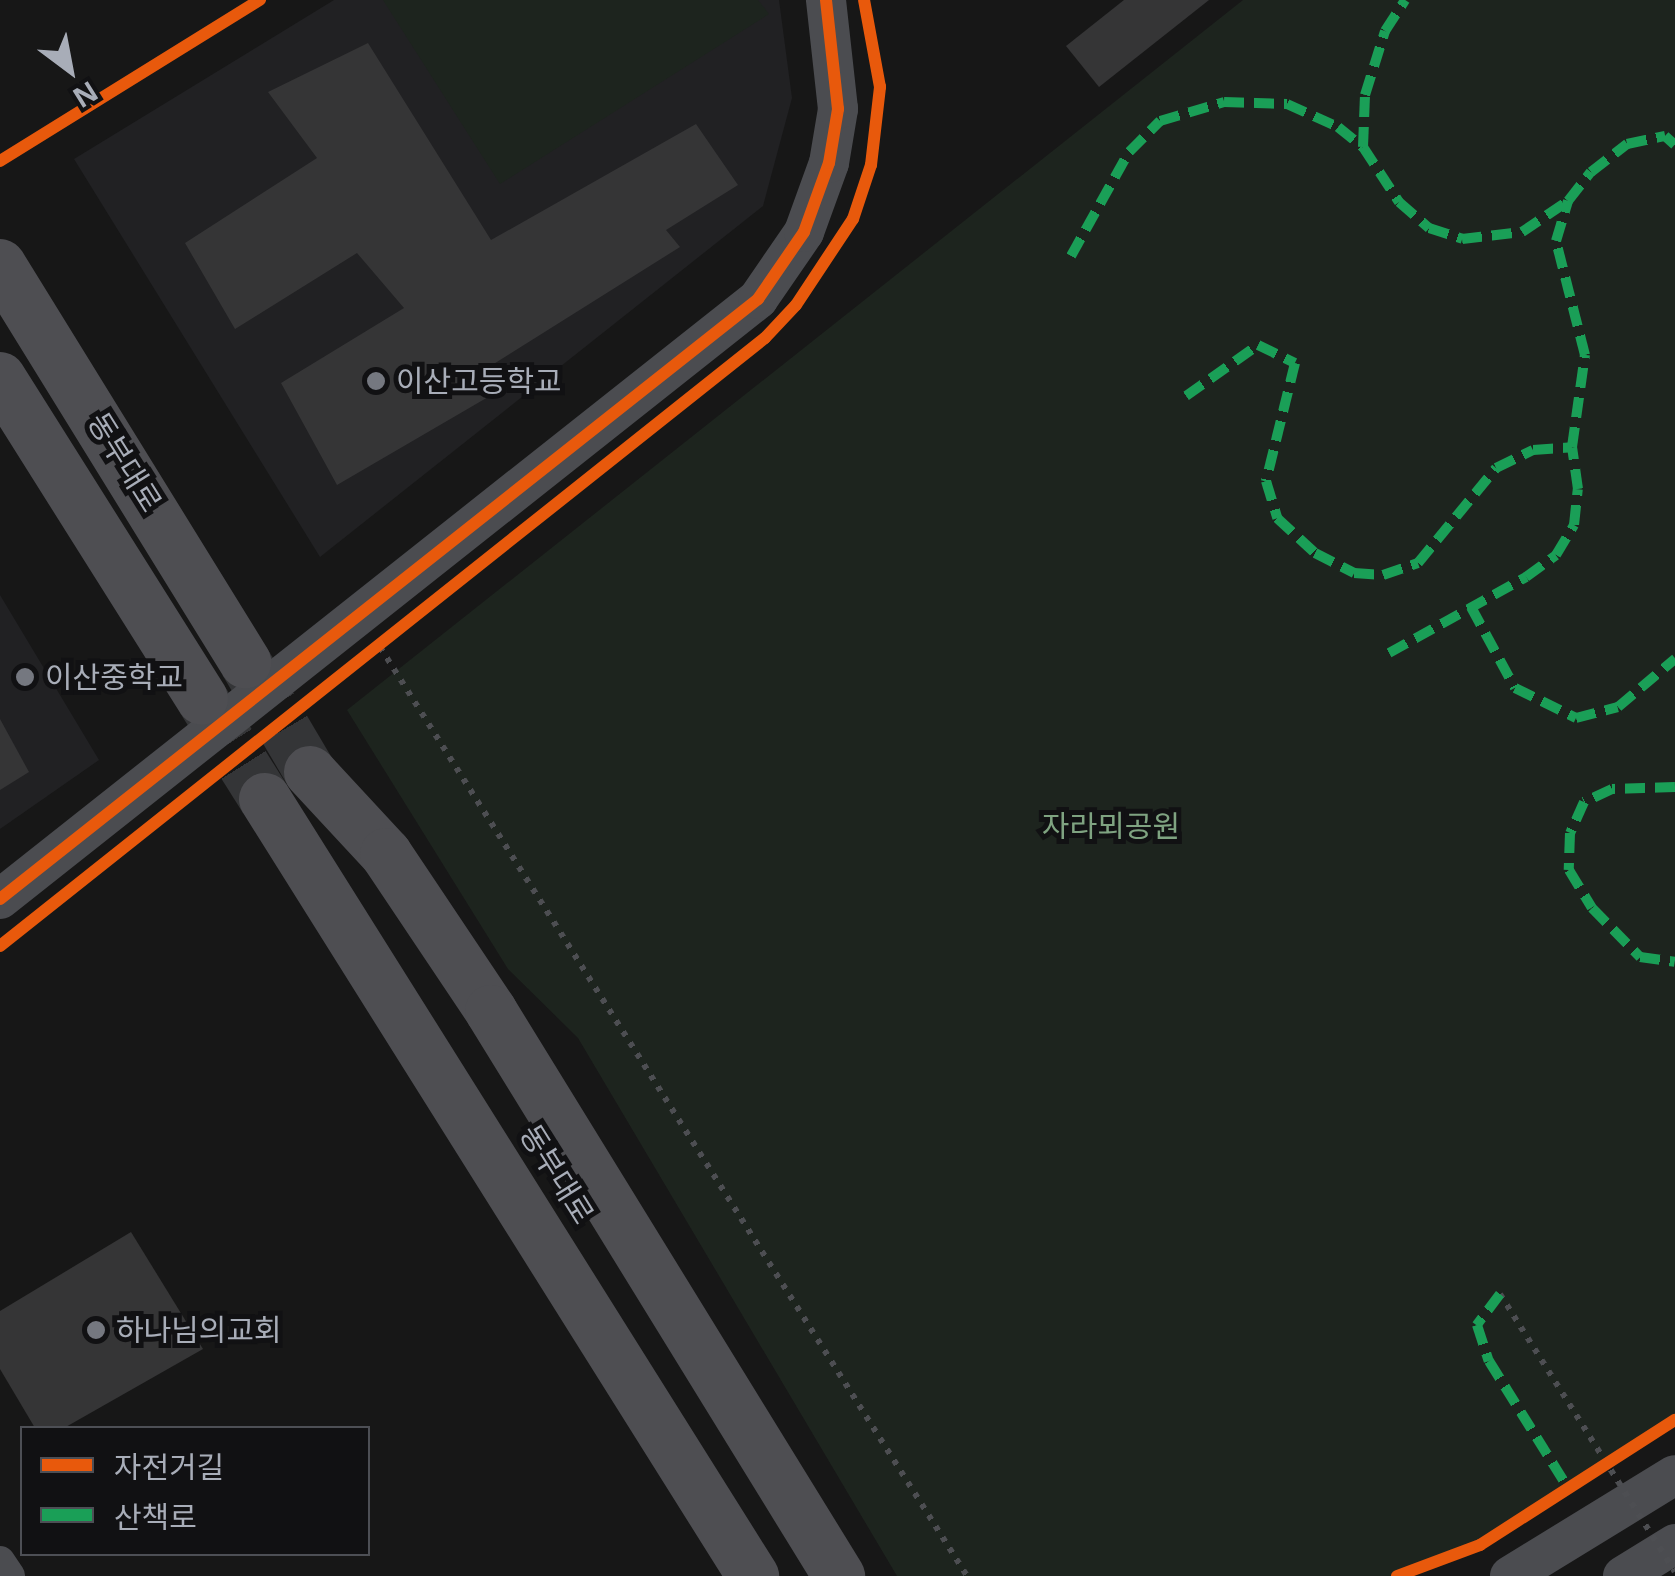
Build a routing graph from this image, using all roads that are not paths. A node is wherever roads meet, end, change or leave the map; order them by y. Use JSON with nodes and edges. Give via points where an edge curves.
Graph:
{"nodes":[{"id":1,"x":826,"y":0,"type":"edge"},
{"id":2,"x":0,"y":265,"type":"edge"},
{"id":3,"x":0,"y":378,"type":"edge"},
{"id":4,"x":245,"y":662,"type":"tunnel mouth"},
{"id":5,"x":202,"y":699,"type":"tunnel mouth"},
{"id":6,"x":0,"y":899,"type":"edge"},
{"id":7,"x":1675,"y":1475,"type":"edge"},
{"id":8,"x":1675,"y":1544,"type":"edge"},
{"id":9,"x":0,"y":1561,"type":"edge"},
{"id":10,"x":10,"y":1576,"type":"edge"},
{"id":11,"x":713,"y":1576,"type":"edge"},
{"id":12,"x":753,"y":1576,"type":"edge"},
{"id":13,"x":804,"y":1576,"type":"edge"},
{"id":14,"x":839,"y":1576,"type":"edge"},
{"id":15,"x":1510,"y":1576,"type":"edge"},
{"id":16,"x":1624,"y":1576,"type":"edge"}],
"edges":[{"from":1,"to":6,"type":"street","via":[[838,109],[828,163],[804,232],[758,298]]},
{"from":2,"to":4,"type":"highway","name":"동부대로"},
{"from":3,"to":5,"type":"highway","name":"동부대로"},
{"from":7,"to":15,"type":"street"},
{"from":8,"to":16,"type":"street"},
{"from":9,"to":10,"type":"street"},
{"from":11,"to":12,"type":"highway","name":"동부대로","via":[[298,900],[266,799]]},
{"from":13,"to":14,"type":"highway","name":"동부대로","via":[[310,772],[386,854],[491,1011]]}]}
